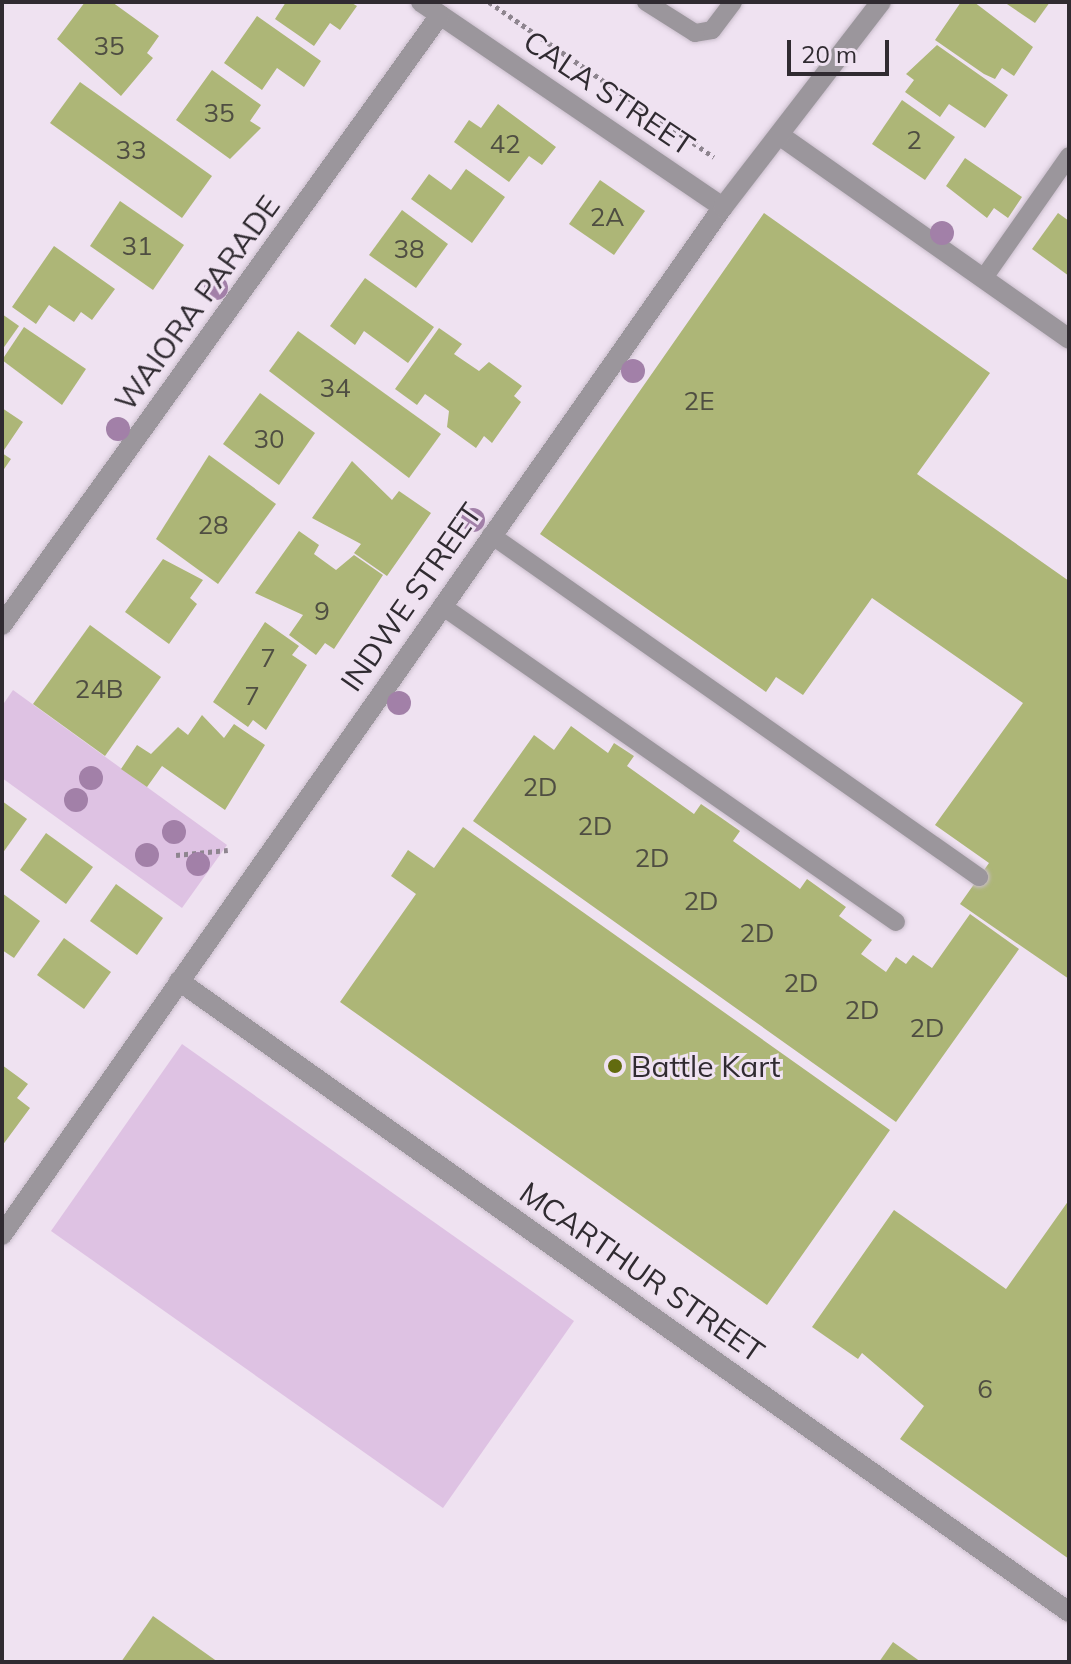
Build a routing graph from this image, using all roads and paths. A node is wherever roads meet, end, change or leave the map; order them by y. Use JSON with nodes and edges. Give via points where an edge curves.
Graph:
{"nodes":[{"id":1,"x":421,"y":2,"type":"edge"},
{"id":2,"x":489,"y":2,"type":"edge"},
{"id":3,"x":646,"y":2,"type":"edge"},
{"id":4,"x":733,"y":2,"type":"edge"},
{"id":5,"x":881,"y":2,"type":"edge"},
{"id":6,"x":440,"y":15,"type":"junction"},
{"id":7,"x":782,"y":137,"type":"junction"},
{"id":8,"x":1069,"y":156,"type":"edge"},
{"id":9,"x":714,"y":157,"type":"dead end"},
{"id":10,"x":723,"y":207,"type":"junction"},
{"id":11,"x":983,"y":279,"type":"junction"},
{"id":12,"x":1069,"y":339,"type":"edge"},
{"id":13,"x":491,"y":535,"type":"junction"},
{"id":14,"x":442,"y":606,"type":"junction"},
{"id":15,"x":2,"y":625,"type":"edge"},
{"id":16,"x":228,"y":850,"type":"dead end"},
{"id":17,"x":176,"y":855,"type":"dead end"},
{"id":18,"x":979,"y":877,"type":"dead end"},
{"id":19,"x":896,"y":922,"type":"dead end"},
{"id":20,"x":179,"y":981,"type":"junction"},
{"id":21,"x":2,"y":1235,"type":"edge"},
{"id":22,"x":1069,"y":1612,"type":"edge"}],
"edges":[{"from":1,"to":6,"type":"street","name":"CALA STREET"},
{"from":2,"to":9,"type":"path"},
{"from":3,"to":4,"type":"lane","via":[[704,33]]},
{"from":5,"to":7,"type":"street","name":"INDWE STREET"},
{"from":6,"to":10,"type":"street","name":"CALA STREET"},
{"from":6,"to":15,"type":"street","name":"WAIORA PARADE"},
{"from":7,"to":10,"type":"street","name":"INDWE STREET"},
{"from":7,"to":11,"type":"street"},
{"from":8,"to":11,"type":"lane"},
{"from":10,"to":13,"type":"street","name":"INDWE STREET"},
{"from":11,"to":12,"type":"street"},
{"from":13,"to":14,"type":"street","name":"INDWE STREET"},
{"from":13,"to":18,"type":"lane"},
{"from":14,"to":19,"type":"lane"},
{"from":14,"to":20,"type":"street","name":"INDWE STREET"},
{"from":16,"to":17,"type":"path"},
{"from":20,"to":21,"type":"street","name":"INDWE STREET"},
{"from":20,"to":22,"type":"street","name":"MCARTHUR STREET"}]}
